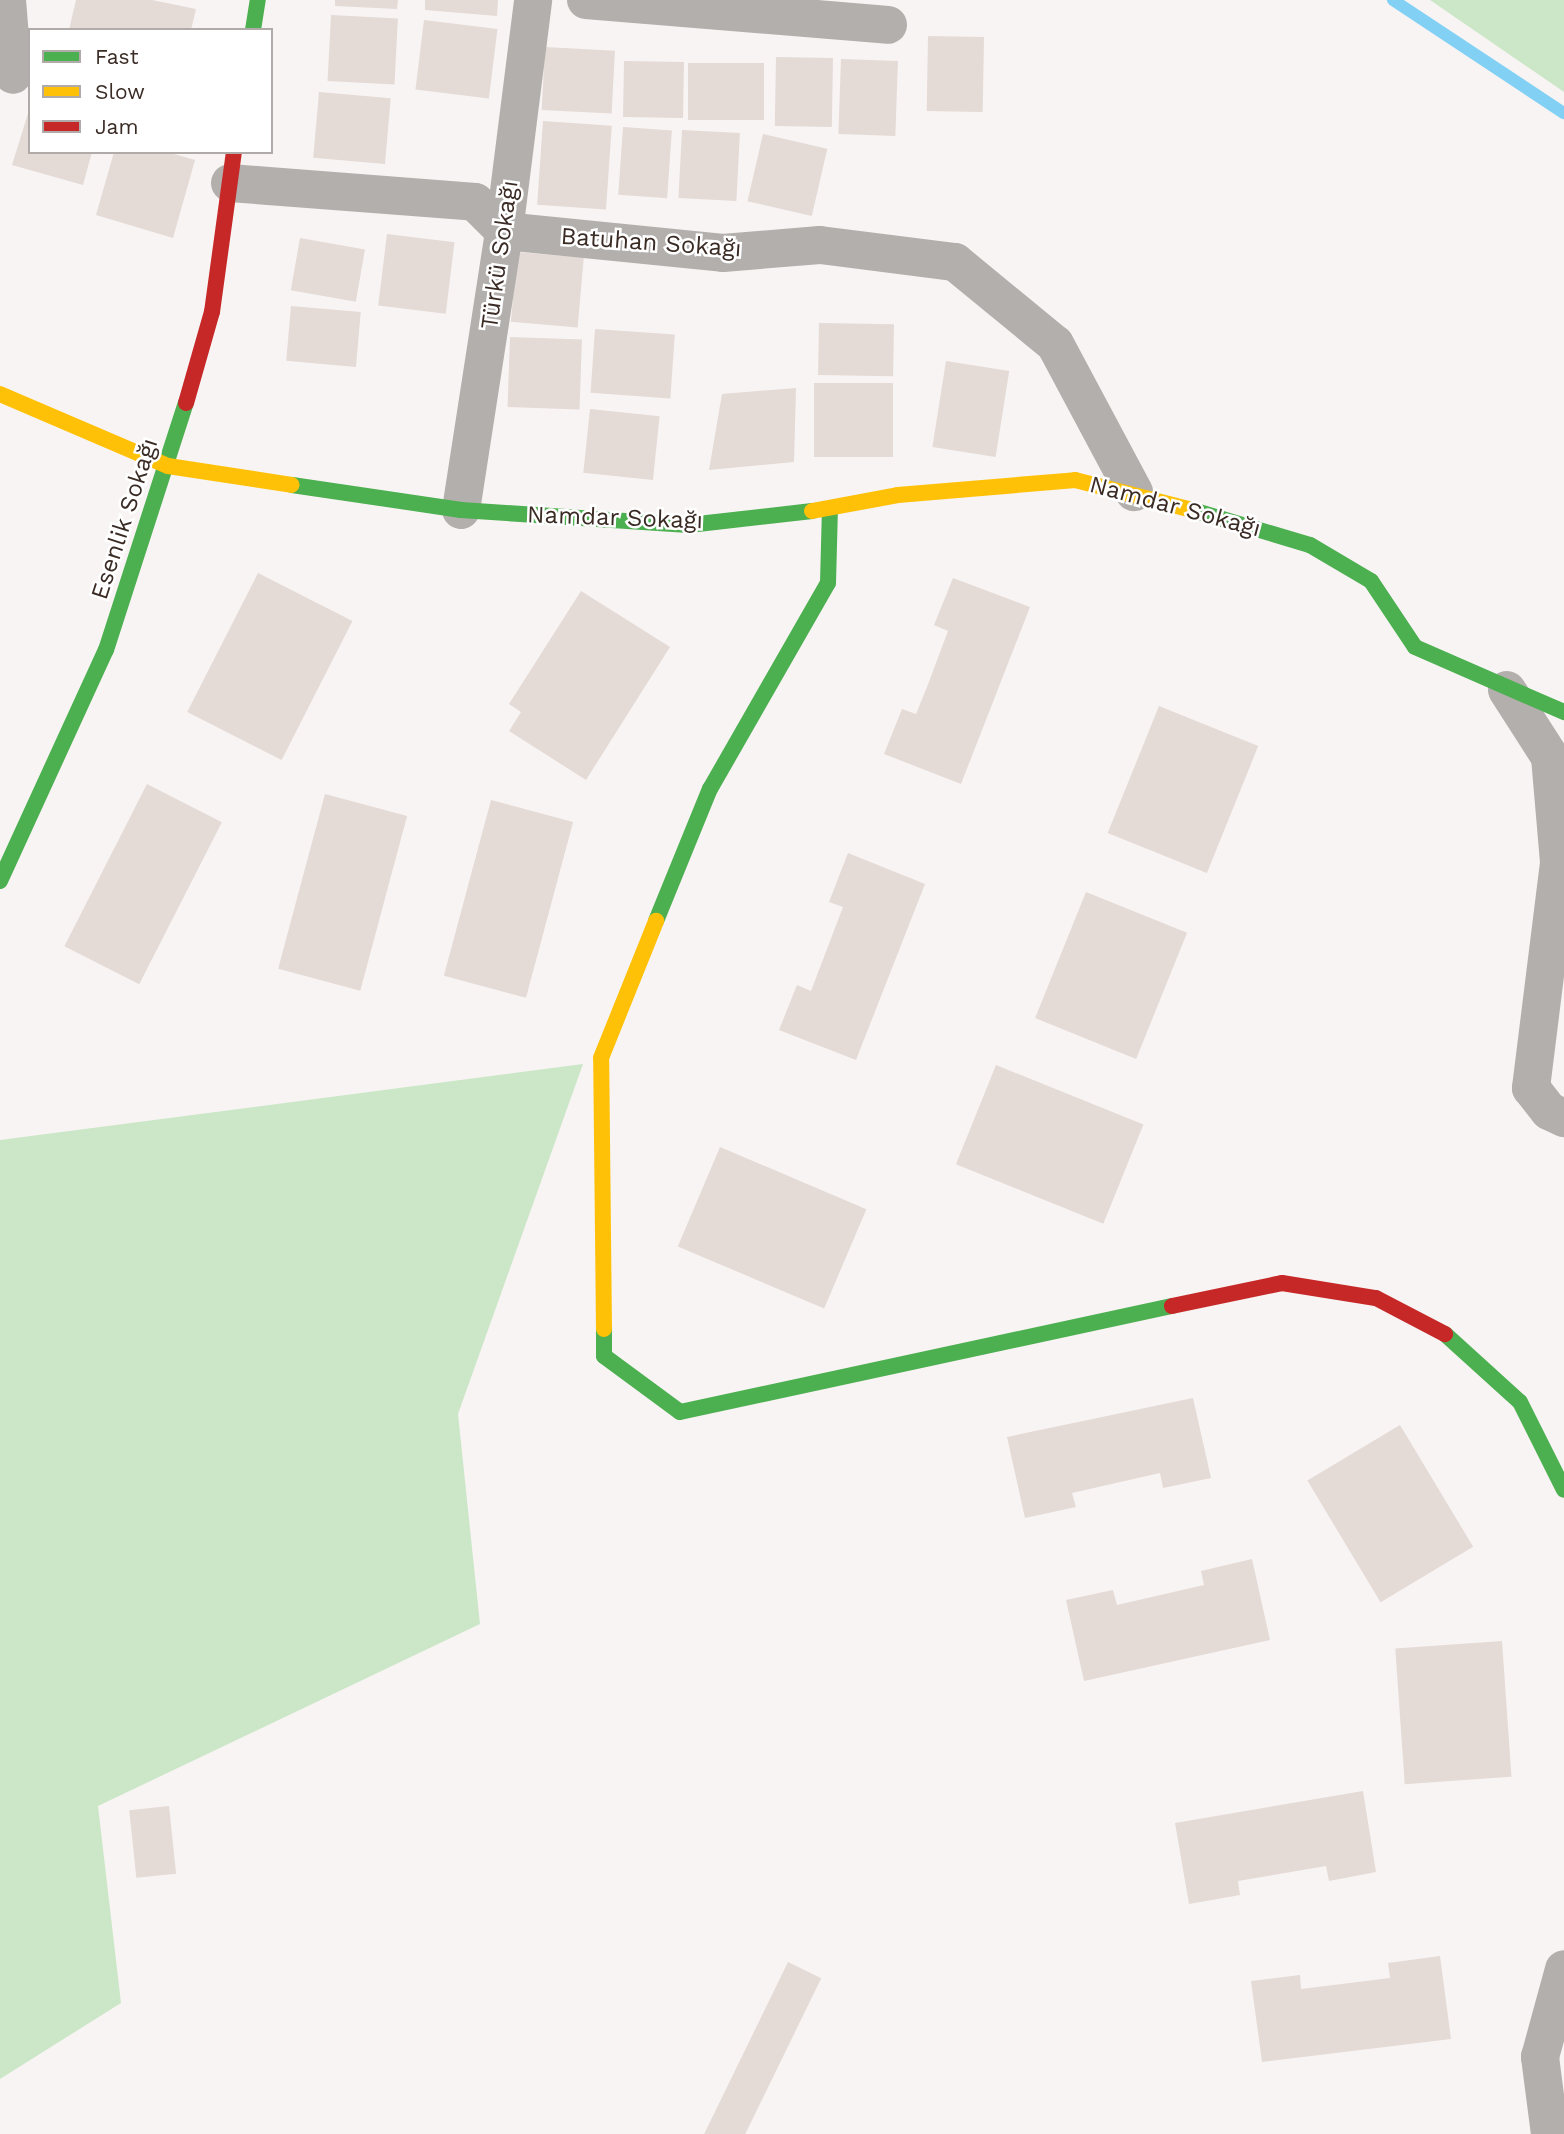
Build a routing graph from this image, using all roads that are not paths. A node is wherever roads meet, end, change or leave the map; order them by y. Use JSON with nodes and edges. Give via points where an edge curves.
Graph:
{"nodes":[{"id":1,"x":7,"y":0,"type":"edge"},
{"id":2,"x":258,"y":0,"type":"edge"},
{"id":3,"x":533,"y":0,"type":"edge"},
{"id":4,"x":586,"y":0,"type":"edge"},
{"id":5,"x":888,"y":24,"type":"dead end"},
{"id":6,"x":253,"y":28,"type":"edge"},
{"id":7,"x":14,"y":77,"type":"edge"},
{"id":8,"x":232,"y":167,"type":"edge"},
{"id":9,"x":504,"y":231,"type":"junction"},
{"id":10,"x":0,"y":394,"type":"edge"},
{"id":11,"x":167,"y":466,"type":"junction"},
{"id":12,"x":1134,"y":492,"type":"junction"},
{"id":13,"x":830,"y":509,"type":"junction"},
{"id":14,"x":461,"y":510,"type":"junction"},
{"id":15,"x":1507,"y":690,"type":"junction"},
{"id":16,"x":1564,"y":712,"type":"edge"},
{"id":17,"x":0,"y":881,"type":"edge"},
{"id":18,"x":1564,"y":1118,"type":"edge"},
{"id":19,"x":1564,"y":1490,"type":"edge"},
{"id":20,"x":1564,"y":1969,"type":"edge"},
{"id":21,"x":1550,"y":2134,"type":"edge"}],
"edges":[{"from":1,"to":7,"type":"street"},
{"from":2,"to":6,"type":"street"},
{"from":3,"to":9,"type":"street","name":"Türkü Sokağı"},
{"from":4,"to":5,"type":"street"},
{"from":8,"to":9,"type":"street","via":[[475,202]]},
{"from":8,"to":11,"type":"street","name":"Esenlik Sokağı","via":[[212,312]]},
{"from":9,"to":12,"type":"street","name":"Batuhan Sokağı","via":[[723,253],[820,245],[954,262],[1055,344]]},
{"from":9,"to":14,"type":"street","name":"Türkü Sokağı"},
{"from":10,"to":11,"type":"street","name":"Namdar Sokağı"},
{"from":11,"to":14,"type":"street","name":"Namdar Sokağı"},
{"from":11,"to":17,"type":"street","name":"Esenlik Sokağı","via":[[106,650]]},
{"from":12,"to":13,"type":"street","name":"Namdar Sokağı","via":[[1075,480],[898,495]]},
{"from":12,"to":15,"type":"street","name":"Namdar Sokağı","via":[[1310,545],[1371,582],[1415,648]]},
{"from":13,"to":14,"type":"street","name":"Namdar Sokağı","via":[[689,525]]},
{"from":13,"to":19,"type":"street","via":[[828,583],[710,789],[601,1058],[604,1356],[680,1412],[1282,1283],[1376,1298],[1455,1339],[1520,1402]]},
{"from":15,"to":16,"type":"street","name":"Namdar Sokağı"},
{"from":15,"to":18,"type":"street","via":[[1550,757],[1559,863],[1531,1088],[1549,1111]]},
{"from":20,"to":21,"type":"street","via":[[1540,2057]]}]}
